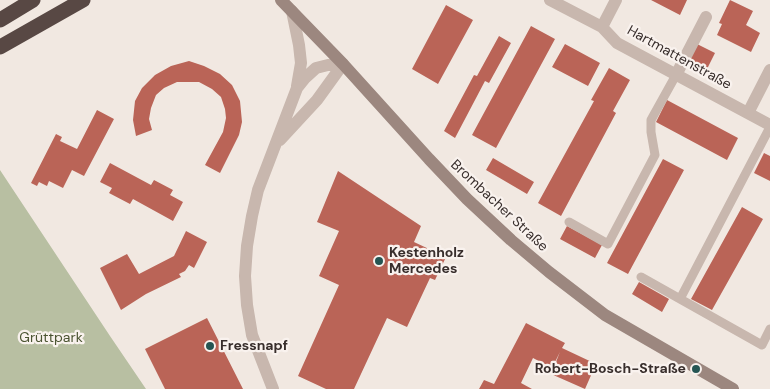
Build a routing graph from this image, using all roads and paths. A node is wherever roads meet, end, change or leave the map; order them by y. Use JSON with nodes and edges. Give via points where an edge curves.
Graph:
{"nodes":[{"id":1,"x":33,"y":0,"type":"edge"},
{"id":2,"x":83,"y":0,"type":"edge"},
{"id":3,"x":281,"y":0,"type":"edge"},
{"id":4,"x":550,"y":0,"type":"edge"},
{"id":5,"x":616,"y":0,"type":"edge"},
{"id":6,"x":292,"y":11,"type":"junction"},
{"id":7,"x":706,"y":17,"type":"dead end"},
{"id":8,"x":0,"y":20,"type":"edge"},
{"id":9,"x":602,"y":27,"type":"junction"},
{"id":10,"x":0,"y":47,"type":"edge"},
{"id":11,"x":343,"y":64,"type":"junction"},
{"id":12,"x":770,"y":70,"type":"edge"},
{"id":13,"x":676,"y":75,"type":"junction"},
{"id":14,"x":297,"y":88,"type":"junction"},
{"id":15,"x":748,"y":113,"type":"junction"},
{"id":16,"x":770,"y":126,"type":"edge"},
{"id":17,"x":277,"y":143,"type":"junction"},
{"id":18,"x":569,"y":222,"type":"dead end"},
{"id":19,"x":641,"y":277,"type":"dead end"},
{"id":20,"x":680,"y":299,"type":"junction"},
{"id":21,"x":770,"y":329,"type":"edge"},
{"id":22,"x":273,"y":389,"type":"edge"},
{"id":23,"x":733,"y":389,"type":"edge"}],
"edges":[{"from":1,"to":8,"type":"highway"},
{"from":2,"to":10,"type":"highway"},
{"from":3,"to":6,"type":"main road","name":"Brombacher Straße"},
{"from":4,"to":9,"type":"street","name":"Hartmattenstraße"},
{"from":5,"to":9,"type":"street"},
{"from":6,"to":11,"type":"main road","name":"Brombacher Straße"},
{"from":6,"to":14,"type":"street","via":[[301,63]]},
{"from":7,"to":13,"type":"street"},
{"from":9,"to":13,"type":"street","name":"Hartmattenstraße","via":[[617,43]]},
{"from":11,"to":14,"type":"street","via":[[316,68]]},
{"from":11,"to":17,"type":"street","via":[[317,100]]},
{"from":11,"to":23,"type":"main road","name":"Brombacher Straße","via":[[467,199],[548,272],[606,315]]},
{"from":12,"to":15,"type":"street"},
{"from":13,"to":15,"type":"street","name":"Hartmattenstraße"},
{"from":13,"to":18,"type":"lane","via":[[651,120],[655,155],[608,244]]},
{"from":14,"to":17,"type":"street"},
{"from":15,"to":16,"type":"street","name":"Hartmattenstraße"},
{"from":16,"to":20,"type":"lane"},
{"from":17,"to":22,"type":"street","via":[[258,190],[247,246],[245,276],[252,335]]},
{"from":19,"to":20,"type":"lane"},
{"from":20,"to":21,"type":"lane","via":[[762,345]]}]}
